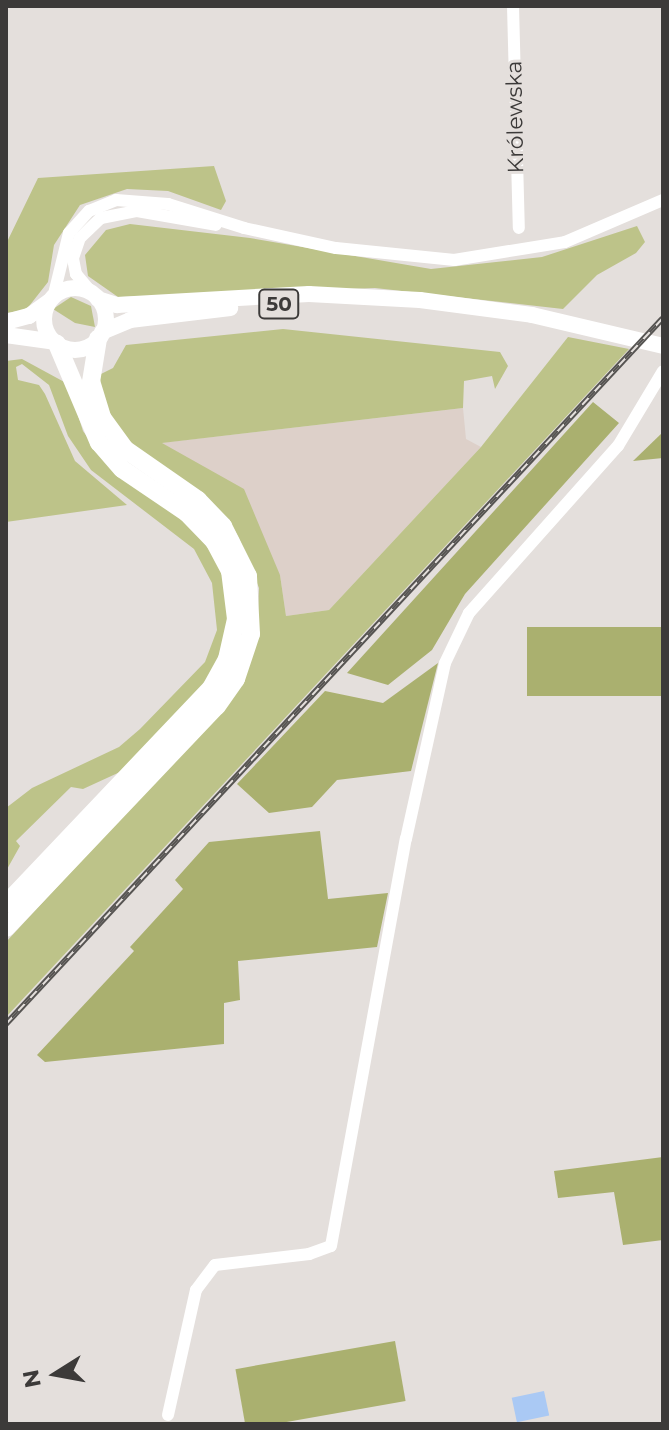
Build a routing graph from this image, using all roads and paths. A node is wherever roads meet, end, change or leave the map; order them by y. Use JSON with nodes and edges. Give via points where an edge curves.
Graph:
{"nodes":[{"id":1,"x":513,"y":6,"type":"edge"},
{"id":2,"x":663,"y":200,"type":"edge"},
{"id":3,"x":244,"y":228,"type":"junction"},
{"id":4,"x":519,"y":228,"type":"dead end"},
{"id":5,"x":95,"y":296,"type":"junction"},
{"id":6,"x":51,"y":299,"type":"junction"},
{"id":7,"x":391,"y":299,"type":"junction"},
{"id":8,"x":6,"y":322,"type":"edge"},
{"id":9,"x":6,"y":335,"type":"edge"},
{"id":10,"x":100,"y":336,"type":"junction"},
{"id":11,"x":56,"y":343,"type":"junction"},
{"id":12,"x":663,"y":346,"type":"edge"},
{"id":13,"x":663,"y":371,"type":"edge"},
{"id":14,"x":6,"y":904,"type":"edge"},
{"id":15,"x":6,"y":928,"type":"edge"},
{"id":16,"x":168,"y":1415,"type":"dead end"}],
"edges":[{"from":1,"to":4,"type":"street","name":"Królewska"},
{"from":2,"to":3,"type":"street","via":[[565,242],[496,256],[422,259]]},
{"from":3,"to":5,"type":"street","via":[[137,211],[106,216],[86,231],[73,258],[76,274]]},
{"from":3,"to":6,"type":"street","via":[[153,201],[104,203],[69,233]]},
{"from":5,"to":6,"type":"main road","number":"50","via":[[75,288]]},
{"from":5,"to":7,"type":"main road","number":"50","via":[[135,305],[309,294]]},
{"from":5,"to":10,"type":"main road","via":[[105,312]]},
{"from":6,"to":8,"type":"main road","number":"50","via":[[29,316]]},
{"from":6,"to":11,"type":"main road","via":[[44,323]]},
{"from":7,"to":10,"type":"main road","number":"50","via":[[201,310],[130,320]]},
{"from":7,"to":12,"type":"main road","number":"50","via":[[513,311]]},
{"from":9,"to":11,"type":"main road","number":"50"},
{"from":10,"to":11,"type":"main road","number":"50","via":[[79,349]]},
{"from":10,"to":15,"type":"highway","via":[[91,382],[102,417],[125,449],[198,500],[223,526],[248,576],[251,634],[241,669],[217,706]]},
{"from":11,"to":14,"type":"highway","via":[[99,443],[122,469],[187,513],[214,541],[230,571],[236,619],[227,659],[211,688]]},
{"from":13,"to":16,"type":"street","via":[[618,446],[469,613],[445,663],[406,839],[331,1246],[309,1254],[215,1265],[196,1290]]}]}
